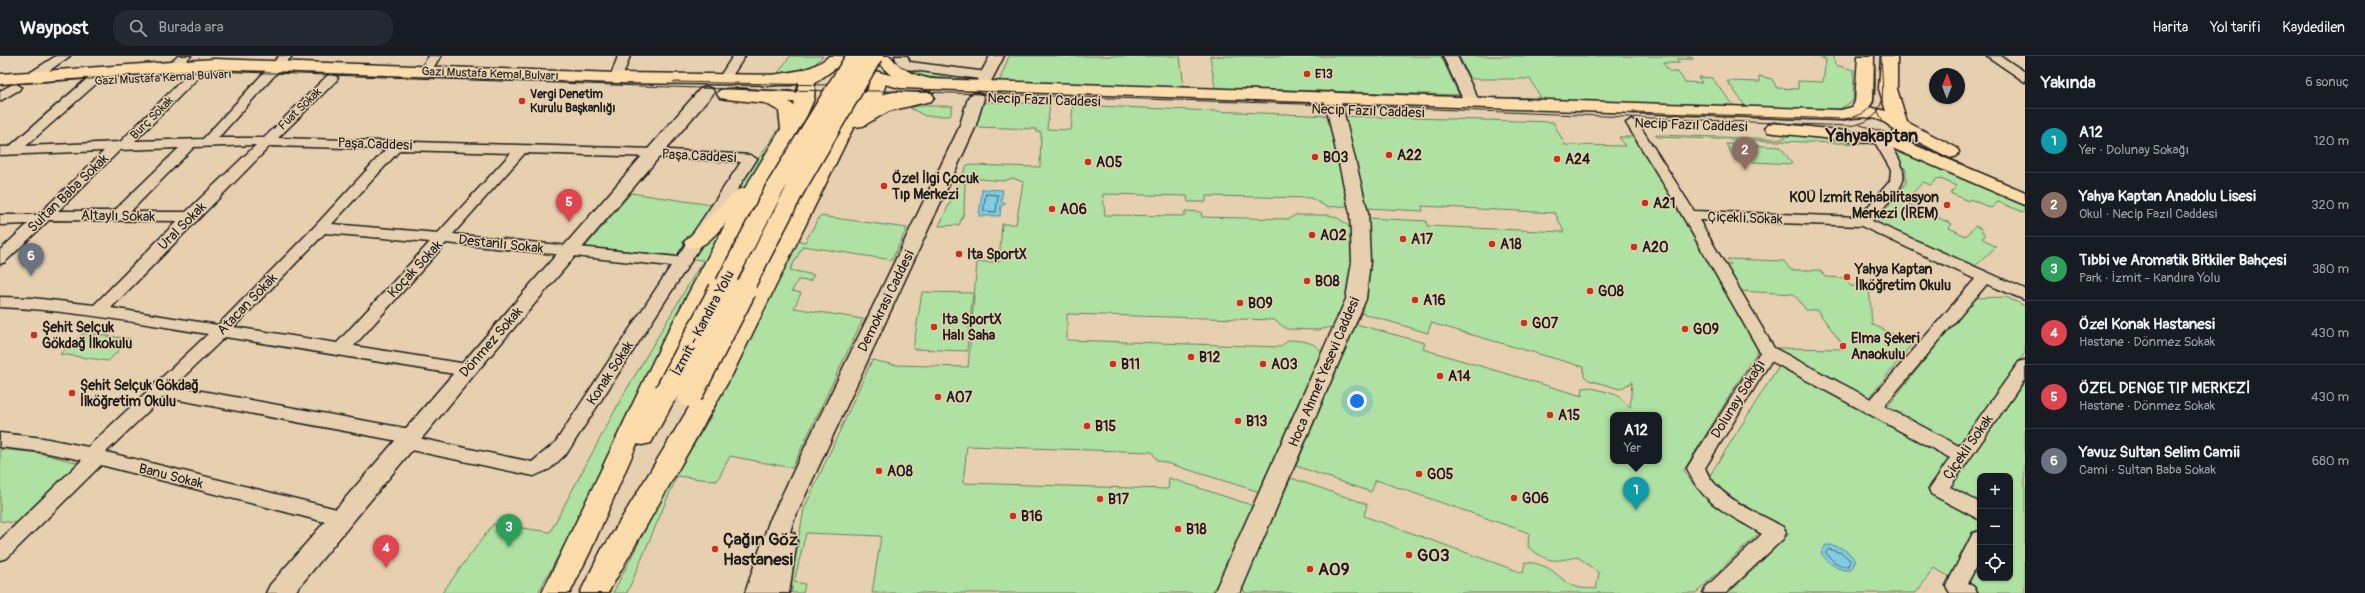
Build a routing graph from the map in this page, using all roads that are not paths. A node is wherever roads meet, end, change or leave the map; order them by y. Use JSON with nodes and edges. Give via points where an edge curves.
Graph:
{"nodes":[{"id":1,"x":64,"y":56,"type":"edge"},
{"id":2,"x":185,"y":56,"type":"edge"},
{"id":3,"x":435,"y":56,"type":"edge"},
{"id":4,"x":624,"y":56,"type":"edge"},
{"id":5,"x":739,"y":56,"type":"edge"},
{"id":6,"x":838,"y":56,"type":"edge"},
{"id":7,"x":845,"y":56,"type":"edge"},
{"id":8,"x":856,"y":56,"type":"edge"},
{"id":9,"x":901,"y":56,"type":"edge"},
{"id":10,"x":997,"y":56,"type":"edge"},
{"id":11,"x":1450,"y":56,"type":"edge"},
{"id":12,"x":1864,"y":56,"type":"edge"},
{"id":13,"x":1889,"y":56,"type":"edge"},
{"id":14,"x":1993,"y":56,"type":"edge"},
{"id":15,"x":881,"y":57,"type":"edge"},
{"id":16,"x":277,"y":66,"type":"edge"},
{"id":17,"x":172,"y":67,"type":"junction"},
{"id":18,"x":424,"y":72,"type":"junction"},
{"id":19,"x":195,"y":74,"type":"junction"},
{"id":20,"x":875,"y":76,"type":"junction"},
{"id":21,"x":32,"y":77,"type":"junction"},
{"id":22,"x":813,"y":77,"type":"junction"},
{"id":23,"x":332,"y":78,"type":"junction"},
{"id":24,"x":616,"y":78,"type":"junction"},
{"id":25,"x":2025,"y":78,"type":"edge"},
{"id":26,"x":0,"y":79,"type":"edge"},
{"id":27,"x":92,"y":81,"type":"junction"},
{"id":28,"x":767,"y":81,"type":"junction"},
{"id":29,"x":725,"y":86,"type":"junction"},
{"id":30,"x":8,"y":87,"type":"edge"},
{"id":31,"x":982,"y":87,"type":"junction"},
{"id":32,"x":928,"y":91,"type":"junction"},
{"id":33,"x":706,"y":92,"type":"junction"},
{"id":34,"x":0,"y":97,"type":"edge"},
{"id":35,"x":805,"y":98,"type":"junction"},
{"id":36,"x":863,"y":103,"type":"junction"},
{"id":37,"x":1333,"y":103,"type":"junction"},
{"id":38,"x":1472,"y":103,"type":"junction"},
{"id":39,"x":1851,"y":113,"type":"junction"},
{"id":40,"x":1897,"y":117,"type":"junction"},
{"id":41,"x":1632,"y":123,"type":"junction"},
{"id":42,"x":791,"y":127,"type":"junction"},
{"id":43,"x":838,"y":139,"type":"junction"},
{"id":44,"x":1879,"y":139,"type":"junction"},
{"id":45,"x":208,"y":141,"type":"junction"},
{"id":46,"x":267,"y":141,"type":"junction"},
{"id":47,"x":192,"y":142,"type":"junction"},
{"id":48,"x":121,"y":145,"type":"junction"},
{"id":49,"x":397,"y":145,"type":"junction"},
{"id":50,"x":521,"y":150,"type":"junction"},
{"id":51,"x":6,"y":151,"type":"edge"},
{"id":52,"x":654,"y":153,"type":"junction"},
{"id":53,"x":750,"y":159,"type":"joint"},
{"id":54,"x":758,"y":180,"type":"junction"},
{"id":55,"x":2025,"y":187,"type":"edge"},
{"id":56,"x":2025,"y":199,"type":"edge"},
{"id":57,"x":1689,"y":215,"type":"junction"},
{"id":58,"x":119,"y":216,"type":"junction"},
{"id":59,"x":44,"y":217,"type":"junction"},
{"id":60,"x":190,"y":217,"type":"junction"},
{"id":61,"x":0,"y":220,"type":"edge"},
{"id":62,"x":1863,"y":222,"type":"junction"},
{"id":63,"x":322,"y":228,"type":"junction"},
{"id":64,"x":444,"y":238,"type":"junction"},
{"id":65,"x":694,"y":242,"type":"junction"},
{"id":66,"x":570,"y":251,"type":"junction"},
{"id":67,"x":0,"y":258,"type":"edge"},
{"id":68,"x":681,"y":262,"type":"junction"},
{"id":69,"x":1985,"y":277,"type":"junction"},
{"id":70,"x":2025,"y":295,"type":"edge"},
{"id":71,"x":0,"y":302,"type":"edge"},
{"id":72,"x":98,"y":311,"type":"junction"},
{"id":73,"x":220,"y":332,"type":"junction"},
{"id":74,"x":340,"y":351,"type":"junction"},
{"id":75,"x":1768,"y":352,"type":"junction"},
{"id":76,"x":2025,"y":366,"type":"edge"},
{"id":77,"x":467,"y":370,"type":"junction"},
{"id":78,"x":159,"y":390,"type":"junction"},
{"id":79,"x":678,"y":393,"type":"junction"},
{"id":80,"x":1873,"y":408,"type":"junction"},
{"id":81,"x":408,"y":439,"type":"junction"},
{"id":82,"x":0,"y":440,"type":"edge"},
{"id":83,"x":94,"y":456,"type":"junction"},
{"id":84,"x":1962,"y":456,"type":"junction"},
{"id":85,"x":792,"y":503,"type":"junction"},
{"id":86,"x":1977,"y":510,"type":"edge"},
{"id":87,"x":341,"y":518,"type":"junction"},
{"id":88,"x":1977,"y":545,"type":"edge"},
{"id":89,"x":0,"y":552,"type":"edge"},
{"id":90,"x":571,"y":562,"type":"junction"},
{"id":91,"x":607,"y":566,"type":"junction"},
{"id":92,"x":1230,"y":589,"type":"edge"},
{"id":93,"x":279,"y":593,"type":"edge"},
{"id":94,"x":556,"y":593,"type":"edge"},
{"id":95,"x":594,"y":593,"type":"edge"},
{"id":96,"x":758,"y":593,"type":"edge"},
{"id":97,"x":776,"y":593,"type":"edge"},
{"id":98,"x":1713,"y":593,"type":"edge"},
{"id":99,"x":1968,"y":593,"type":"edge"}],
"edges":[{"from":1,"to":21,"type":"street"},
{"from":2,"to":17,"type":"street"},
{"from":3,"to":18,"type":"street"},
{"from":4,"to":24,"type":"street"},
{"from":5,"to":29,"type":"street"},
{"from":6,"to":22,"type":"main road","via":[[829,67]]},
{"from":6,"to":28,"type":"main road","via":[[803,76]]},
{"from":7,"to":15,"type":"main road","via":[[860,61]]},
{"from":8,"to":79,"type":"main road","name":"İzmit - Kandıra Yolu","bridge":true,"via":[[775,188]]},
{"from":9,"to":31,"type":"street","via":[[906,65]]},
{"from":10,"to":31,"type":"street","name":"Demokrasi Caddesi"},
{"from":11,"to":38,"type":"street"},
{"from":12,"to":39,"type":"main road","via":[[1864,102],[1862,107]]},
{"from":13,"to":40,"type":"main road","via":[[1888,89]]},
{"from":14,"to":25,"type":"street"},
{"from":15,"to":20,"type":"main road"},
{"from":15,"to":32,"type":"main road","via":[[896,74]]},
{"from":15,"to":79,"type":"main road","name":"İzmit - Kandıra Yolu","bridge":true,"via":[[796,188]]},
{"from":16,"to":17,"type":"main road","name":"Gazi Mustafa Kemal Bulvarı","via":[[214,64]]},
{"from":16,"to":18,"type":"main road","name":"Gazi Mustafa Kemal Bulvarı"},
{"from":16,"to":19,"type":"main road","name":"Gazi Mustafa Kemal Bulvarı"},
{"from":16,"to":23,"type":"main road","name":"Gazi Mustafa Kemal Bulvarı"},
{"from":16,"to":45,"type":"street"},
{"from":17,"to":21,"type":"main road","name":"Gazi Mustafa Kemal Bulvarı"},
{"from":18,"to":24,"type":"main road","name":"Gazi Mustafa Kemal Bulvarı"},
{"from":19,"to":27,"type":"main road","name":"Gazi Mustafa Kemal Bulvarı"},
{"from":19,"to":48,"type":"street","name":"Burç Sokak"},
{"from":20,"to":22,"type":"main road","name":"Gazi Mustafa Kemal Bulvarı","via":[[849,69],[825,72]]},
{"from":20,"to":32,"type":"main road","name":"Necip Fazıl Caddesi"},
{"from":20,"to":36,"type":"main road","via":[[878,82],[877,91]]},
{"from":21,"to":26,"type":"main road","name":"Gazi Mustafa Kemal Bulvarı"},
{"from":22,"to":28,"type":"main road","name":"Gazi Mustafa Kemal Bulvarı"},
{"from":22,"to":35,"type":"main road","via":[[805,88]]},
{"from":23,"to":33,"type":"main road","name":"Gazi Mustafa Kemal Bulvarı"},
{"from":23,"to":46,"type":"street","name":"Fuat Sokak"},
{"from":24,"to":29,"type":"main road","name":"Gazi Mustafa Kemal Bulvarı"},
{"from":27,"to":30,"type":"main road","name":"Gazi Mustafa Kemal Bulvarı"},
{"from":27,"to":51,"type":"street"},
{"from":28,"to":29,"type":"main road","name":"Gazi Mustafa Kemal Bulvarı"},
{"from":29,"to":33,"type":"main road","name":"Gazi Mustafa Kemal Bulvarı"},
{"from":29,"to":35,"type":"main road","name":"Gazi Mustafa Kemal Bulvarı"},
{"from":29,"to":42,"type":"main road","via":[[779,102],[788,110]]},
{"from":30,"to":34,"type":"street"},
{"from":31,"to":32,"type":"main road","name":"Necip Fazıl Caddesi"},
{"from":31,"to":37,"type":"main road","name":"Necip Fazıl Caddesi"},
{"from":31,"to":85,"type":"street","name":"Demokrasi Caddesi","via":[[967,128]]},
{"from":32,"to":36,"type":"main road","name":"Necip Fazıl Caddesi"},
{"from":32,"to":43,"type":"main road","via":[[868,114]]},
{"from":33,"to":52,"type":"street","name":"Dönmez Sokak"},
{"from":35,"to":36,"type":"main road","name":"Gazi Mustafa Kemal Bulvarı","via":[[814,104],[834,107]]},
{"from":35,"to":42,"type":"main road"},
{"from":36,"to":43,"type":"main road"},
{"from":37,"to":38,"type":"main road","name":"Necip Fazıl Caddesi"},
{"from":37,"to":41,"type":"main road","name":"Necip Fazıl Caddesi"},
{"from":37,"to":92,"type":"street","name":"Hoca Ahmet Yesevi Caddesi","via":[[1359,213],[1361,256],[1356,299]]},
{"from":38,"to":39,"type":"main road","name":"Necip Fazıl Caddesi","via":[[1822,115]]},
{"from":39,"to":40,"type":"main road","name":"Necip Fazıl Caddesi"},
{"from":39,"to":44,"type":"main road","via":[[1844,119],[1848,126],[1858,133]]},
{"from":40,"to":44,"type":"main road","via":[[1903,131],[1902,135],[1898,138]]},
{"from":40,"to":55,"type":"main road","name":"Necip Fazıl Caddesi","via":[[1972,164]]},
{"from":41,"to":44,"type":"main road","name":"Necip Fazıl Caddesi","via":[[1794,128]]},
{"from":41,"to":57,"type":"street","name":"Dolunay Sokağı"},
{"from":42,"to":43,"type":"main road","via":[[802,118],[822,116],[836,119],[841,124]]},
{"from":42,"to":54,"type":"main road"},
{"from":43,"to":91,"type":"main road","via":[[720,375]]},
{"from":44,"to":56,"type":"main road","via":[[1932,158]]},
{"from":44,"to":62,"type":"street","via":[[1898,170],[1897,182]]},
{"from":45,"to":46,"type":"street","name":"Paşa Caddesi"},
{"from":45,"to":47,"type":"street","name":"Paşa Caddesi"},
{"from":46,"to":49,"type":"street","name":"Paşa Caddesi"},
{"from":46,"to":60,"type":"street","name":"Ural Sokak"},
{"from":47,"to":48,"type":"street","name":"Paşa Caddesi"},
{"from":47,"to":58,"type":"street"},
{"from":48,"to":51,"type":"street","name":"Paşa Caddesi"},
{"from":48,"to":59,"type":"street","name":"Sultan Baba Sokak"},
{"from":49,"to":50,"type":"street","name":"Paşa Caddesi"},
{"from":49,"to":63,"type":"street","name":"Atacan Sokak"},
{"from":50,"to":52,"type":"street","name":"Paşa Caddesi"},
{"from":50,"to":64,"type":"street","name":"Koçak Sokak"},
{"from":52,"to":53,"type":"street","name":"Paşa Caddesi"},
{"from":52,"to":66,"type":"street","name":"Dönmez Sokak"},
{"from":53,"to":65,"type":"street","name":"Konak Sokak"},
{"from":54,"to":65,"type":"main road"},
{"from":54,"to":90,"type":"main road","via":[[651,386]]},
{"from":57,"to":62,"type":"street","name":"Çiçekli Sokak"},
{"from":57,"to":75,"type":"street","name":"Dolunay Sokağı"},
{"from":58,"to":59,"type":"street","name":"Altaylı Sokak"},
{"from":58,"to":60,"type":"street","name":"Altaylı Sokak"},
{"from":59,"to":61,"type":"street","name":"Altaylı Sokak"},
{"from":59,"to":67,"type":"street","name":"Sultan Baba Sokak"},
{"from":60,"to":72,"type":"street","name":"Ural Sokak"},
{"from":62,"to":69,"type":"street","name":"Çiçekli Sokak"},
{"from":63,"to":64,"type":"street","name":"Destanlı Sokak"},
{"from":63,"to":73,"type":"street","name":"Atacan Sokak"},
{"from":64,"to":66,"type":"street","name":"Destanlı Sokak"},
{"from":64,"to":74,"type":"street","name":"Koçak Sokak"},
{"from":65,"to":68,"type":"street","name":"Konak Sokak"},
{"from":66,"to":68,"type":"street","name":"Destanlı Sokak"},
{"from":66,"to":77,"type":"street","name":"Dönmez Sokak"},
{"from":68,"to":81,"type":"street","name":"Konak Sokak","via":[[561,448],[544,464],[534,469]]},
{"from":69,"to":70,"type":"street","name":"Çiçekli Sokak"},
{"from":69,"to":80,"type":"street"},
{"from":71,"to":72,"type":"street"},
{"from":72,"to":73,"type":"street"},
{"from":73,"to":74,"type":"street"},
{"from":73,"to":78,"type":"street","name":"Atacan Sokak"},
{"from":74,"to":77,"type":"street"},
{"from":75,"to":80,"type":"street"},
{"from":75,"to":98,"type":"street","name":"Dolunay Sokağı","via":[[1696,468],[1698,477],[1707,489],[1776,533]]},
{"from":76,"to":84,"type":"street","name":"Çiçekli Sokak"},
{"from":77,"to":81,"type":"street","name":"Dönmez Sokak"},
{"from":78,"to":81,"type":"street","name":"Konak Sokak"},
{"from":78,"to":83,"type":"street","name":"Atacan Sokak"},
{"from":79,"to":90,"type":"main road","name":"İzmit - Kandıra Yolu"},
{"from":79,"to":91,"type":"main road","name":"İzmit - Kandıra Yolu"},
{"from":80,"to":84,"type":"street"},
{"from":81,"to":87,"type":"street","name":"Dönmez Sokak"},
{"from":82,"to":83,"type":"street","name":"Banu Sokak","via":[[43,445]]},
{"from":83,"to":87,"type":"street","name":"Banu Sokak"},
{"from":83,"to":89,"type":"street","name":"Atacan Sokak"},
{"from":84,"to":86,"type":"street","name":"Çiçekli Sokak","via":[[1938,489]]},
{"from":85,"to":96,"type":"street","via":[[777,532]]},
{"from":85,"to":97,"type":"street"},
{"from":87,"to":93,"type":"street","name":"Dönmez Sokak"},
{"from":88,"to":99,"type":"street","via":[[1956,586]]},
{"from":90,"to":94,"type":"main road","name":"İzmit - Kandıra Yolu"},
{"from":91,"to":95,"type":"main road","name":"İzmit - Kandıra Yolu"}]}
